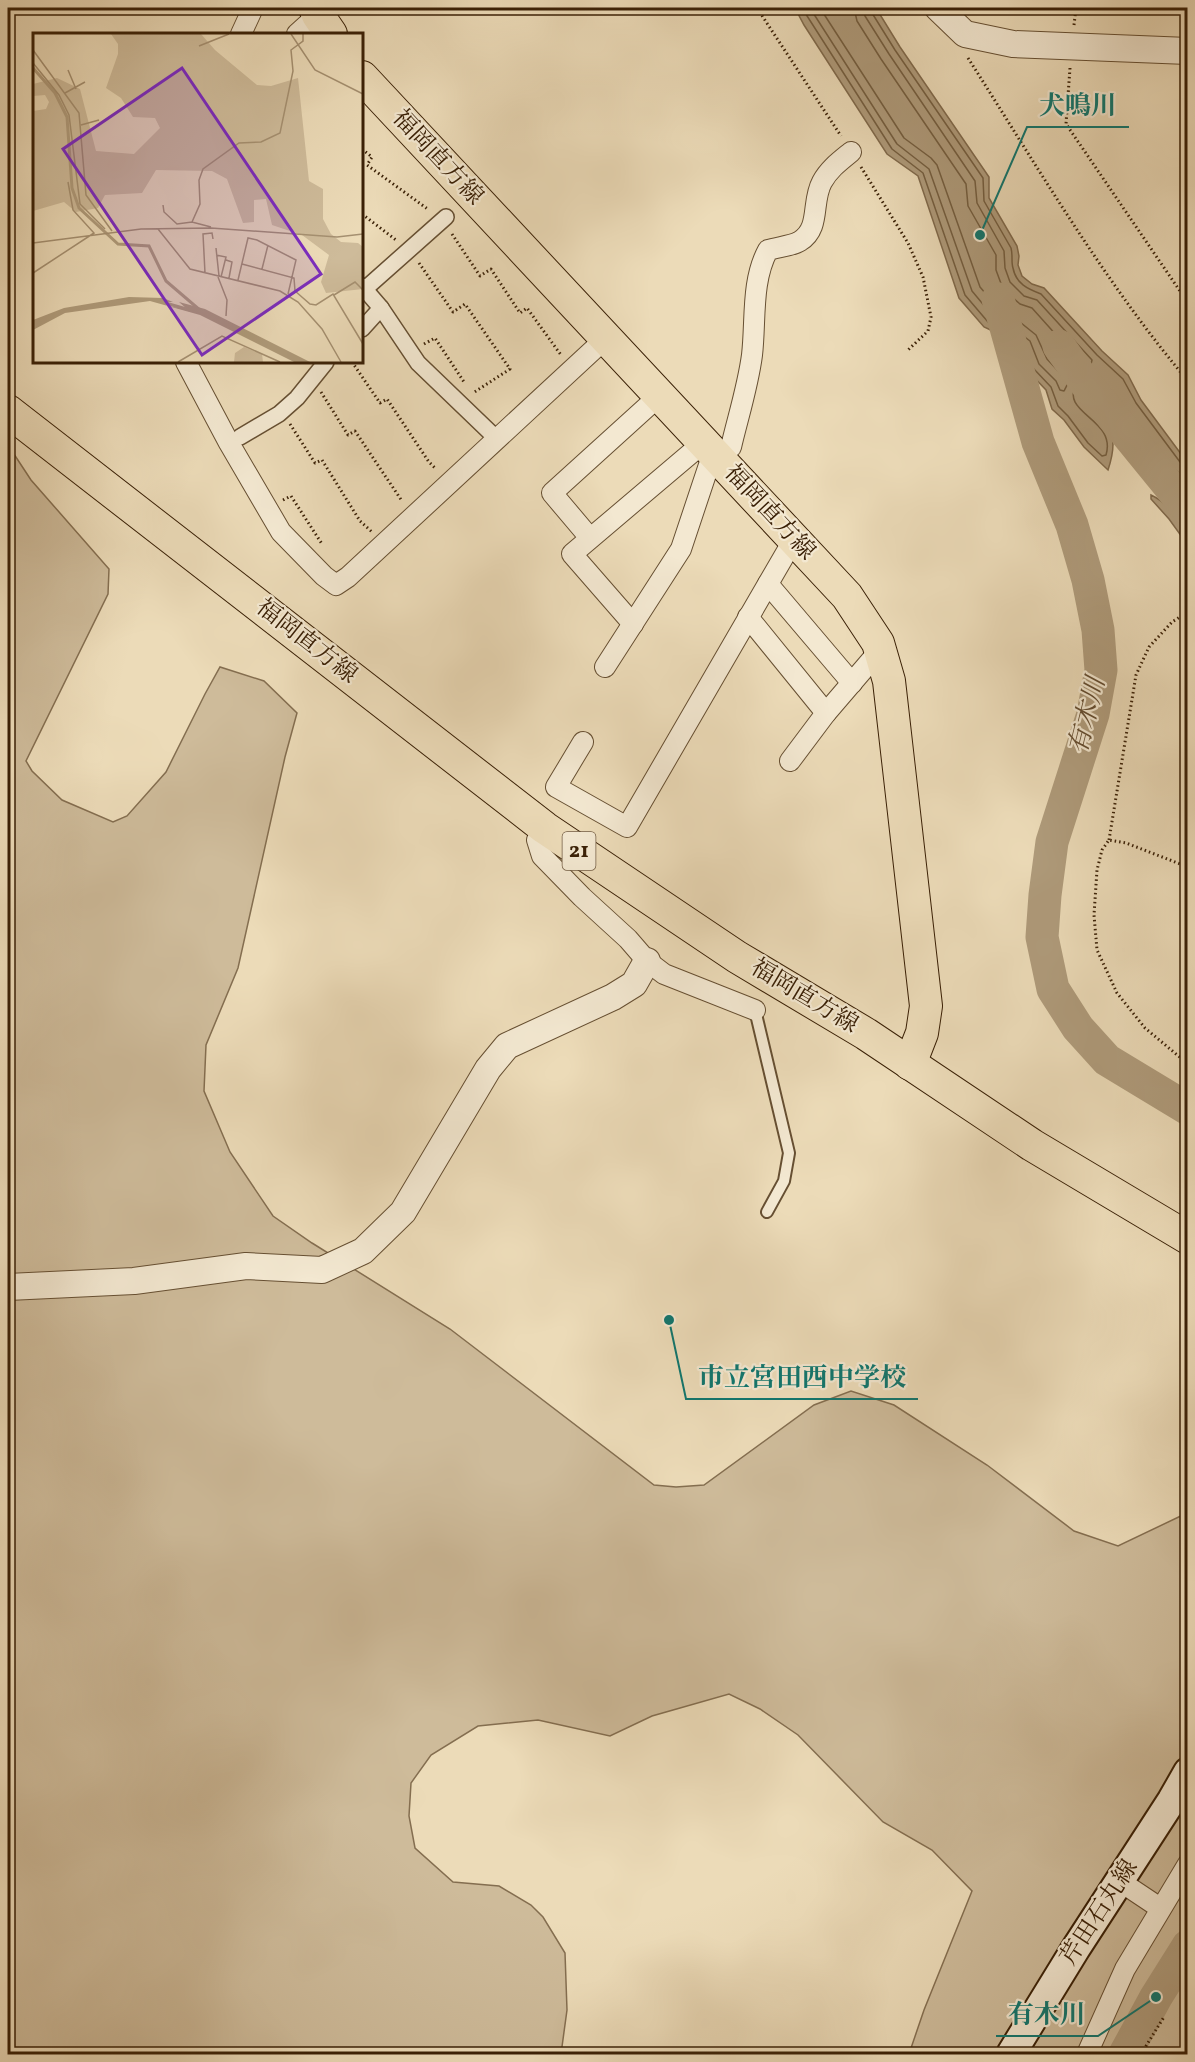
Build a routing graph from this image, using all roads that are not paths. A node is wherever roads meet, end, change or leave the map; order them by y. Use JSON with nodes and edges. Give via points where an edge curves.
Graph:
{"nodes":[{"id":1,"x":253,"y":8,"type":"edge"},
{"id":2,"x":938,"y":8,"type":"edge"},
{"id":3,"x":241,"y":33,"type":"edge"},
{"id":4,"x":1188,"y":51,"type":"edge"},
{"id":5,"x":363,"y":78,"type":"edge"},
{"id":6,"x":851,"y":152,"type":"road end"},
{"id":7,"x":444,"y":218,"type":"road end"},
{"id":8,"x":363,"y":287,"type":"edge"},
{"id":9,"x":381,"y":308,"type":"junction"},
{"id":10,"x":363,"y":328,"type":"edge"},
{"id":11,"x":605,"y":339,"type":"junction"},
{"id":12,"x":187,"y":363,"type":"edge"},
{"id":13,"x":325,"y":363,"type":"edge"},
{"id":14,"x":659,"y":396,"type":"junction"},
{"id":15,"x":8,"y":411,"type":"edge"},
{"id":16,"x":497,"y":439,"type":"junction"},
{"id":17,"x":235,"y":440,"type":"junction"},
{"id":18,"x":711,"y":451,"type":"junction"},
{"id":19,"x":590,"y":538,"type":"junction"},
{"id":20,"x":794,"y":539,"type":"junction"},
{"id":21,"x":768,"y":584,"type":"junction"},
{"id":22,"x":748,"y":617,"type":"junction"},
{"id":23,"x":633,"y":624,"type":"junction"},
{"id":24,"x":880,"y":650,"type":"junction"},
{"id":25,"x":605,"y":667,"type":"dead end"},
{"id":26,"x":852,"y":683,"type":"junction"},
{"id":27,"x":826,"y":713,"type":"junction"},
{"id":28,"x":583,"y":742,"type":"dead end"},
{"id":29,"x":790,"y":761,"type":"dead end"},
{"id":30,"x":545,"y":828,"type":"junction"},
{"id":31,"x":647,"y":961,"type":"junction"},
{"id":32,"x":755,"y":1010,"type":"joint"},
{"id":33,"x":910,"y":1064,"type":"junction"},
{"id":34,"x":767,"y":1212,"type":"dead end"},
{"id":35,"x":1188,"y":1238,"type":"edge"},
{"id":36,"x":8,"y":1287,"type":"edge"},
{"id":37,"x":1188,"y":1772,"type":"edge"},
{"id":38,"x":1188,"y":1864,"type":"edge"},
{"id":39,"x":1121,"y":1882,"type":"junction"},
{"id":40,"x":1160,"y":1908,"type":"junction"},
{"id":41,"x":1011,"y":2055,"type":"edge"},
{"id":42,"x":1086,"y":2055,"type":"edge"}],
"edges":[{"from":1,"to":3,"type":"street"},
{"from":2,"to":4,"type":"street","via":[[965,34],[1013,44]]},
{"from":5,"to":11,"type":"main road","name":"福岡直方線"},
{"from":6,"to":18,"type":"street","via":[[821,183],[810,234],[798,243],[768,250],[762,260],[752,357],[731,447]]},
{"from":7,"to":8,"type":"street"},
{"from":8,"to":9,"type":"street"},
{"from":9,"to":10,"type":"street"},
{"from":9,"to":16,"type":"street","via":[[418,363]]},
{"from":11,"to":14,"type":"main road","name":"福岡直方線"},
{"from":11,"to":16,"type":"street"},
{"from":12,"to":17,"type":"street"},
{"from":13,"to":17,"type":"street","via":[[282,411]]},
{"from":14,"to":18,"type":"main road","name":"福岡直方線"},
{"from":14,"to":19,"type":"street","via":[[552,493]]},
{"from":15,"to":30,"type":"main road","name":"福岡直方線","number":"21"},
{"from":16,"to":17,"type":"street","via":[[336,585],[281,532]]},
{"from":18,"to":19,"type":"street"},
{"from":18,"to":20,"type":"main road","name":"福岡直方線"},
{"from":18,"to":23,"type":"street","via":[[681,549]]},
{"from":19,"to":23,"type":"street","via":[[572,554]]},
{"from":20,"to":21,"type":"street"},
{"from":20,"to":24,"type":"main road","name":"福岡直方線","via":[[847,596]]},
{"from":21,"to":22,"type":"street"},
{"from":21,"to":26,"type":"street"},
{"from":22,"to":27,"type":"street"},
{"from":22,"to":28,"type":"street","via":[[627,827],[556,787]]},
{"from":23,"to":25,"type":"street"},
{"from":24,"to":26,"type":"street"},
{"from":24,"to":33,"type":"main road","name":"福岡直方線","via":[[889,681],[926,1006],[922,1033]]},
{"from":26,"to":27,"type":"street"},
{"from":27,"to":29,"type":"street"},
{"from":30,"to":31,"type":"street","via":[[537,840],[542,856]]},
{"from":30,"to":33,"type":"main road","name":"福岡直方線","number":"21","via":[[737,957]]},
{"from":31,"to":32,"type":"street","via":[[664,974]]},
{"from":31,"to":36,"type":"street","via":[[634,984],[507,1046],[488,1069],[403,1212],[363,1251],[322,1269],[246,1266],[134,1281]]},
{"from":32,"to":34,"type":"lane","via":[[789,1154],[784,1181]]},
{"from":33,"to":35,"type":"main road","name":"福岡直方線","number":"21","via":[[1032,1145]]},
{"from":37,"to":39,"type":"main road","name":"芹田石丸線"},
{"from":38,"to":40,"type":"street"},
{"from":39,"to":40,"type":"street"},
{"from":39,"to":41,"type":"main road","name":"芹田石丸線"},
{"from":40,"to":42,"type":"street","via":[[1125,1969]]}]}
